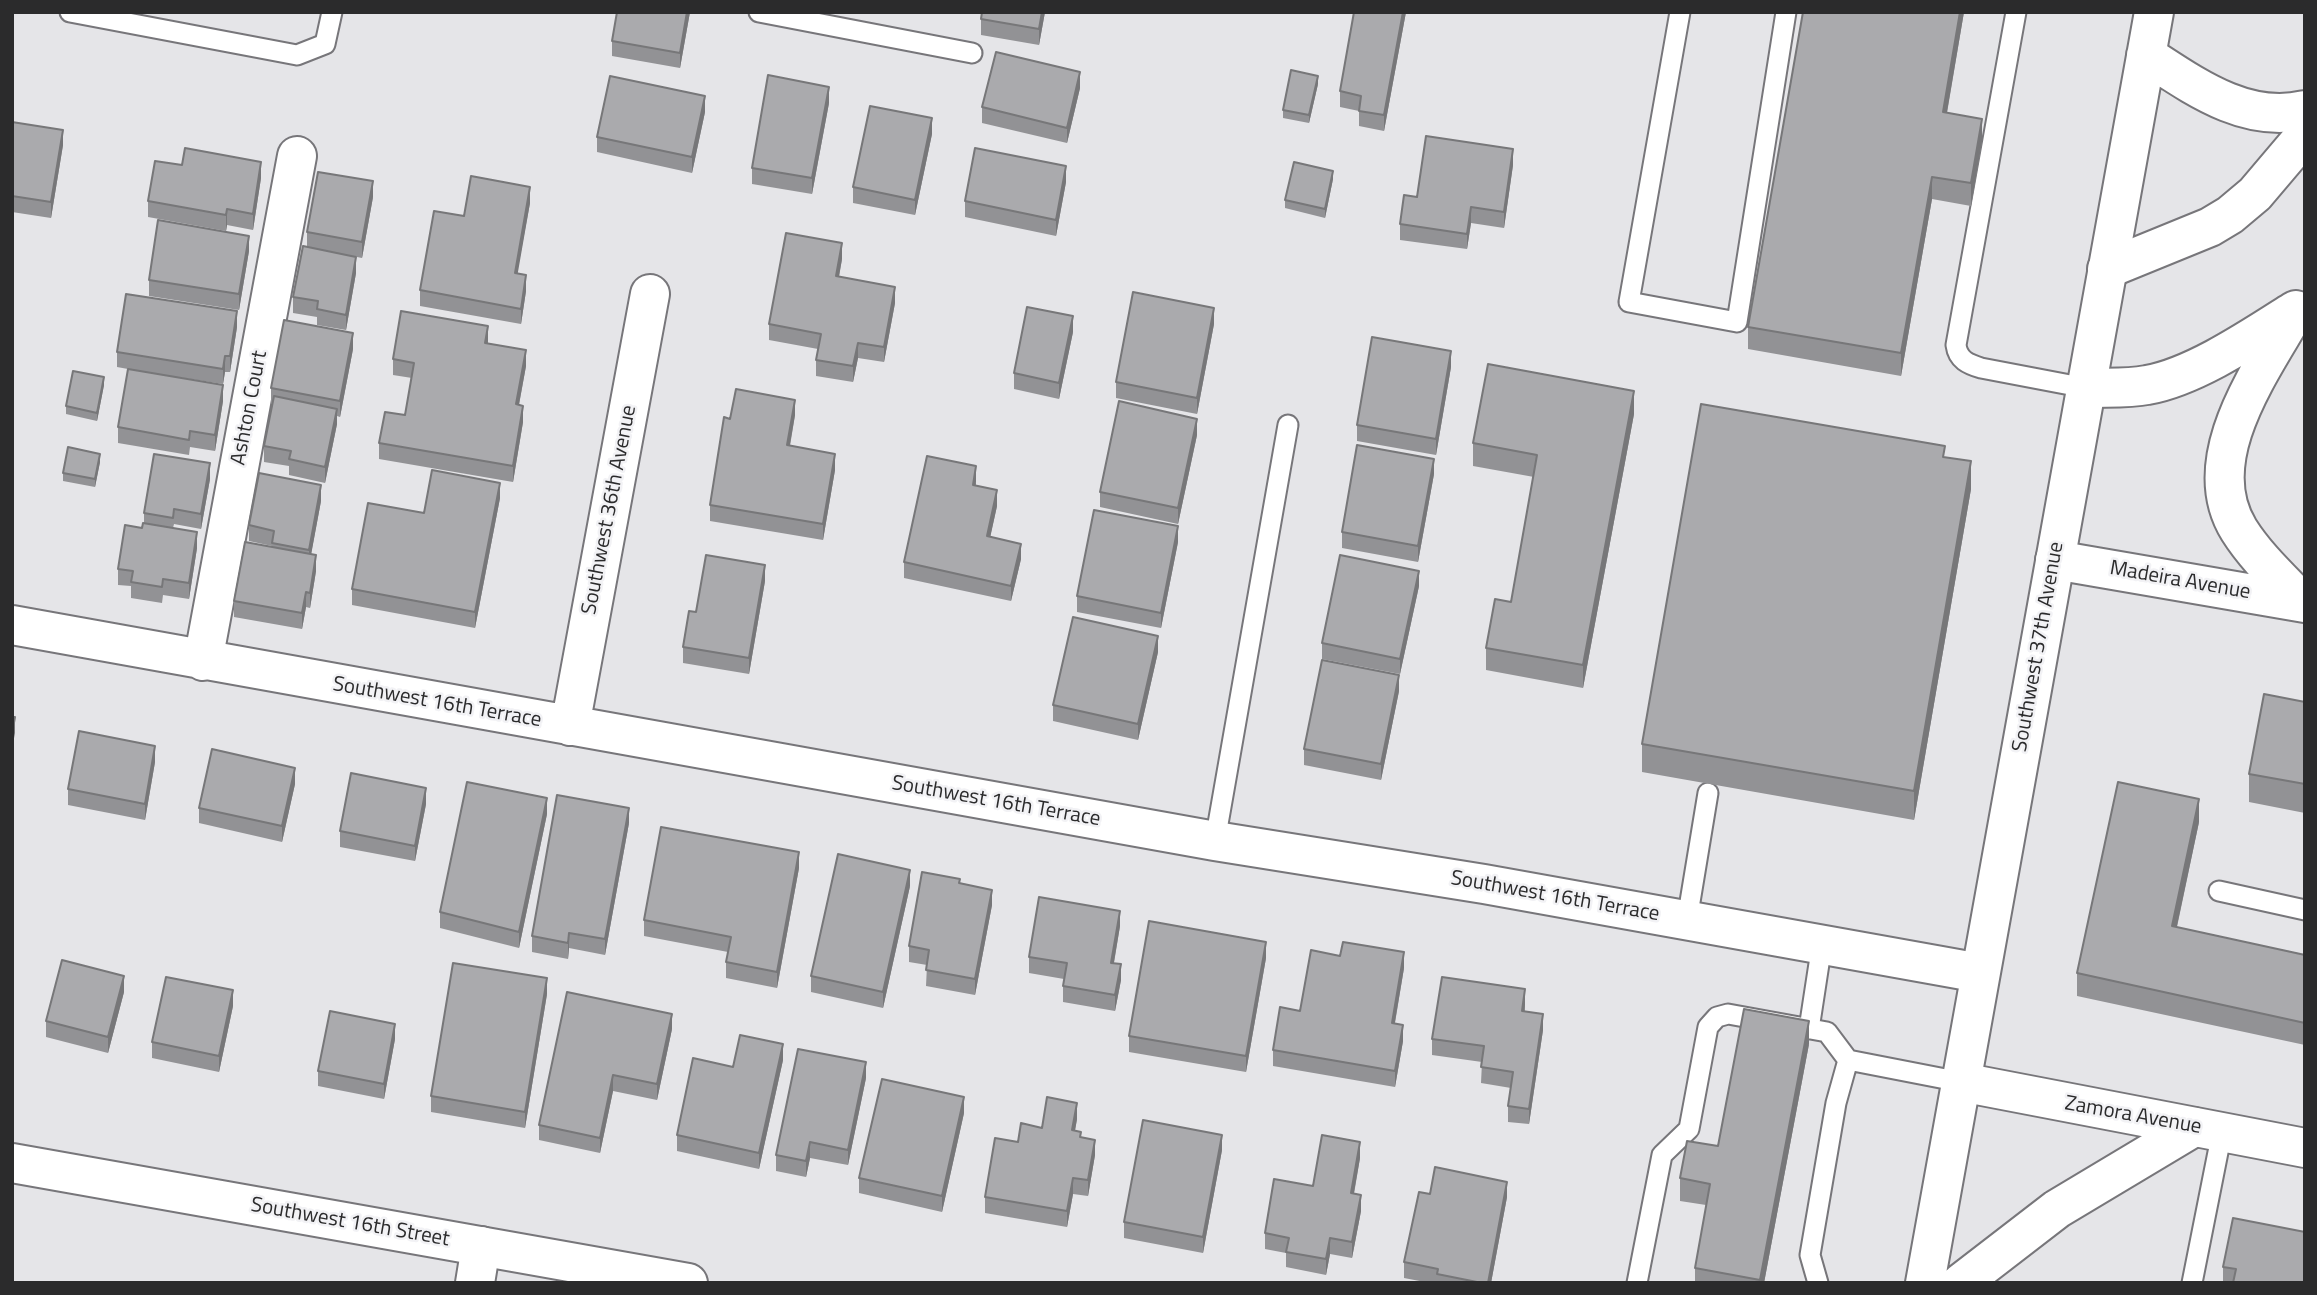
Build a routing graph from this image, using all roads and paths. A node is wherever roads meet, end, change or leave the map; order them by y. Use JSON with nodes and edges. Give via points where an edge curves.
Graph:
{"nodes":[{"id":1,"x":70,"y":12,"type":"edge"},
{"id":2,"x":332,"y":12,"type":"edge"},
{"id":3,"x":759,"y":12,"type":"edge"},
{"id":4,"x":1680,"y":12,"type":"edge"},
{"id":5,"x":1786,"y":12,"type":"edge"},
{"id":6,"x":2017,"y":12,"type":"edge"},
{"id":7,"x":2154,"y":12,"type":"edge"},
{"id":8,"x":972,"y":53,"type":"dead end"},
{"id":9,"x":2146,"y":55,"type":"junction"},
{"id":10,"x":2305,"y":110,"type":"edge"},
{"id":11,"x":2305,"y":135,"type":"edge"},
{"id":12,"x":297,"y":156,"type":"dead end"},
{"id":13,"x":2107,"y":270,"type":"junction"},
{"id":14,"x":650,"y":294,"type":"dead end"},
{"id":15,"x":2301,"y":305,"type":"edge"},
{"id":16,"x":2086,"y":388,"type":"junction"},
{"id":17,"x":1288,"y":425,"type":"dead end"},
{"id":18,"x":2055,"y":560,"type":"junction"},
{"id":19,"x":2304,"y":602,"type":"edge"},
{"id":20,"x":12,"y":625,"type":"edge"},
{"id":21,"x":203,"y":661,"type":"junction"},
{"id":22,"x":569,"y":726,"type":"junction"},
{"id":23,"x":1708,"y":793,"type":"edge"},
{"id":24,"x":1215,"y":841,"type":"junction"},
{"id":25,"x":2219,"y":891,"type":"dead end"},
{"id":26,"x":2305,"y":910,"type":"edge"},
{"id":27,"x":1687,"y":920,"type":"junction"},
{"id":28,"x":1822,"y":944,"type":"junction"},
{"id":29,"x":1980,"y":973,"type":"junction"},
{"id":30,"x":1809,"y":1029,"type":"junction"},
{"id":31,"x":1848,"y":1060,"type":"junction"},
{"id":32,"x":1961,"y":1082,"type":"junction"},
{"id":33,"x":2208,"y":1130,"type":"junction"},
{"id":34,"x":2305,"y":1148,"type":"edge"},
{"id":35,"x":12,"y":1163,"type":"edge"},
{"id":36,"x":481,"y":1246,"type":"junction"},
{"id":37,"x":475,"y":1283,"type":"edge"},
{"id":38,"x":688,"y":1283,"type":"edge"},
{"id":39,"x":1637,"y":1283,"type":"edge"},
{"id":40,"x":1818,"y":1283,"type":"edge"},
{"id":41,"x":1925,"y":1283,"type":"edge"},
{"id":42,"x":1961,"y":1283,"type":"edge"},
{"id":43,"x":2192,"y":1283,"type":"edge"}],
"edges":[{"from":1,"to":2,"type":"lane","via":[[297,55],[325,44]]},
{"from":3,"to":8,"type":"lane"},
{"from":4,"to":5,"type":"lane","via":[[1629,302],[1737,322]]},
{"from":6,"to":16,"type":"lane","via":[[1957,354],[1981,368]]},
{"from":7,"to":9,"type":"street","name":"Southwest 37th Avenue"},
{"from":9,"to":10,"type":"street","via":[[2230,103],[2260,112]]},
{"from":9,"to":13,"type":"street","name":"Southwest 37th Avenue"},
{"from":11,"to":13,"type":"street","via":[[2255,194],[2230,215]]},
{"from":12,"to":21,"type":"street","name":"Ashton Court"},
{"from":13,"to":16,"type":"street","name":"Southwest 37th Avenue"},
{"from":14,"to":22,"type":"street","name":"Southwest 36th Avenue"},
{"from":15,"to":16,"type":"street","via":[[2209,361],[2175,376],[2147,385]]},
{"from":15,"to":19,"type":"street","via":[[2243,403],[2230,437],[2224,474],[2227,503],[2238,528],[2256,554]]},
{"from":16,"to":18,"type":"street","name":"Southwest 37th Avenue"},
{"from":17,"to":24,"type":"lane"},
{"from":18,"to":19,"type":"street","name":"Madeira Avenue"},
{"from":18,"to":29,"type":"street","name":"Southwest 37th Avenue"},
{"from":20,"to":21,"type":"street","name":"Southwest 16th Terrace"},
{"from":21,"to":22,"type":"street","name":"Southwest 16th Terrace"},
{"from":22,"to":24,"type":"street","name":"Southwest 16th Terrace"},
{"from":23,"to":27,"type":"lane"},
{"from":24,"to":27,"type":"street","name":"Southwest 16th Terrace"},
{"from":25,"to":26,"type":"lane"},
{"from":27,"to":28,"type":"street","name":"Southwest 16th Terrace"},
{"from":28,"to":29,"type":"street","name":"Southwest 16th Terrace"},
{"from":28,"to":30,"type":"lane"},
{"from":29,"to":32,"type":"street","name":"Southwest 37th Avenue"},
{"from":30,"to":31,"type":"lane","via":[[1827,1032]]},
{"from":30,"to":39,"type":"lane","via":[[1728,1014],[1708,1027],[1689,1129],[1662,1155]]},
{"from":31,"to":32,"type":"lane"},
{"from":31,"to":40,"type":"lane","via":[[1836,1103],[1810,1255]]},
{"from":32,"to":33,"type":"street","name":"Zamora Avenue"},
{"from":32,"to":41,"type":"street","name":"Southwest 37th Avenue"},
{"from":33,"to":34,"type":"street","name":"Zamora Avenue"},
{"from":33,"to":42,"type":"street","via":[[2057,1209]]},
{"from":33,"to":43,"type":"lane"},
{"from":35,"to":36,"type":"street","name":"Southwest 16th Street"},
{"from":36,"to":37,"type":"street"},
{"from":36,"to":38,"type":"street","name":"Southwest 16th Street"}]}
